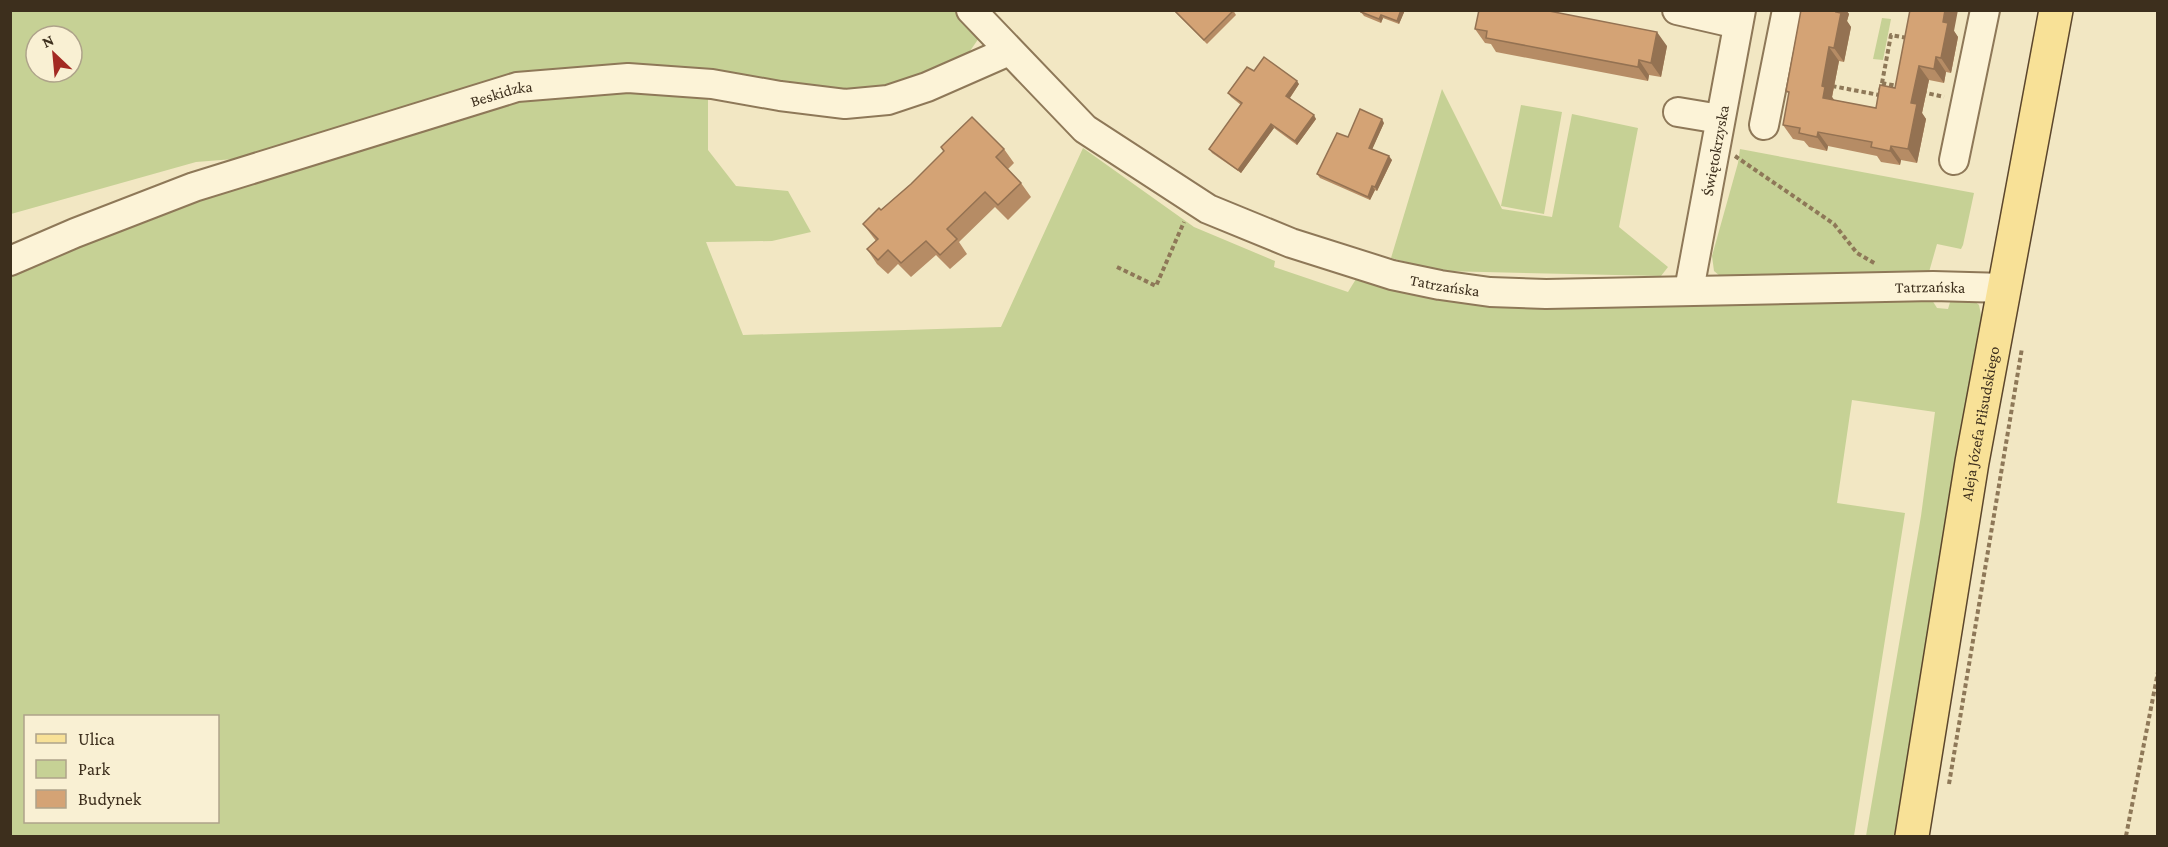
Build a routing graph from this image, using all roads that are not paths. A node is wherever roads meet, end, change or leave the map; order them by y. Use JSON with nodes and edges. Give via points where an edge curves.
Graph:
{"nodes":[{"id":1,"x":971,"y":10,"type":"edge"},
{"id":2,"x":1677,"y":10,"type":"edge"},
{"id":3,"x":1787,"y":10,"type":"edge"},
{"id":4,"x":1985,"y":10,"type":"edge"},
{"id":5,"x":2056,"y":10,"type":"edge"},
{"id":6,"x":1740,"y":17,"type":"edge"},
{"id":7,"x":1009,"y":51,"type":"junction"},
{"id":8,"x":1678,"y":112,"type":"dead end"},
{"id":9,"x":1720,"y":119,"type":"junction"},
{"id":10,"x":1764,"y":125,"type":"dead end"},
{"id":11,"x":1954,"y":160,"type":"dead end"},
{"id":12,"x":10,"y":261,"type":"edge"},
{"id":13,"x":2005,"y":288,"type":"junction"},
{"id":14,"x":1689,"y":290,"type":"junction"},
{"id":15,"x":1912,"y":837,"type":"edge"}],
"edges":[{"from":1,"to":7,"type":"street","name":"Tatrzańska"},
{"from":2,"to":6,"type":"street"},
{"from":3,"to":10,"type":"street"},
{"from":4,"to":11,"type":"street"},
{"from":5,"to":13,"type":"main road","name":"Aleja Józefa Piłsudskiego"},
{"from":6,"to":9,"type":"street","name":"Świętokrzyska"},
{"from":7,"to":12,"type":"street","name":"Beskidzka","via":[[888,100],[845,105],[712,84],[628,78],[517,87],[194,187]]},
{"from":7,"to":14,"type":"street","name":"Tatrzańska","via":[[1085,129],[1208,209],[1291,243],[1392,275],[1490,291],[1546,294]]},
{"from":8,"to":9,"type":"street"},
{"from":9,"to":14,"type":"street","name":"Świętokrzyska"},
{"from":13,"to":14,"type":"street","name":"Tatrzańska"},
{"from":13,"to":15,"type":"main road","name":"Aleja Józefa Piłsudskiego","via":[[1953,573]]}]}
